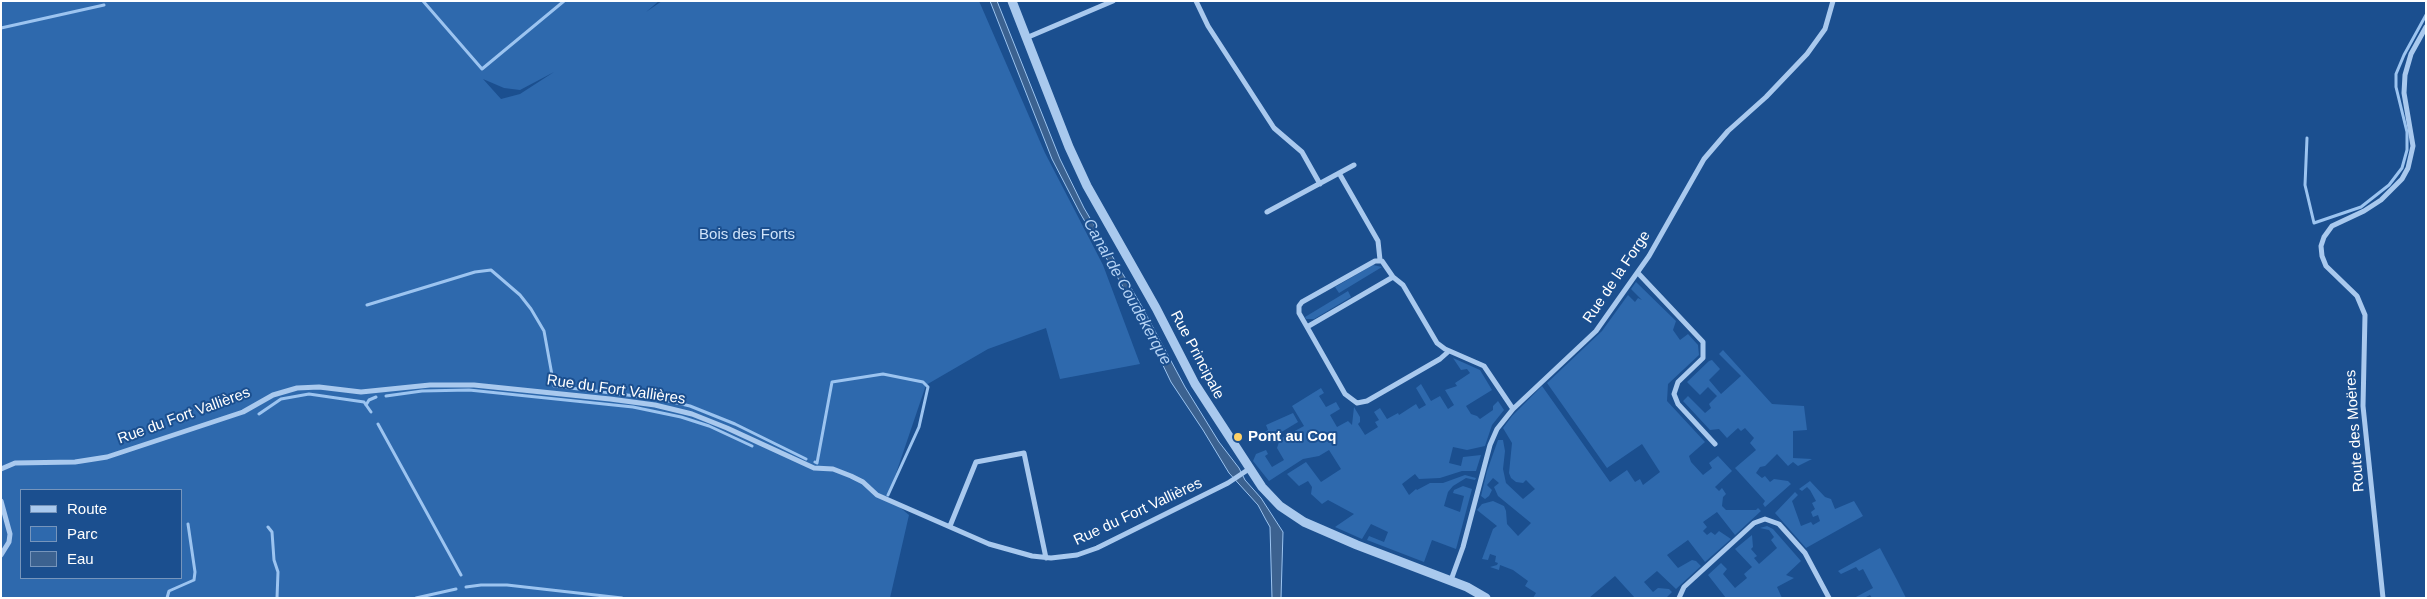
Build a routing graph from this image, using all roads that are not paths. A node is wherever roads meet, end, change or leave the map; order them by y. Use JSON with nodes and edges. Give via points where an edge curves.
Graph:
{"nodes":[{"id":1,"x":1012,"y":1,"type":"edge"},
{"id":2,"x":1113,"y":1,"type":"edge"},
{"id":3,"x":1196,"y":1,"type":"edge"},
{"id":4,"x":1833,"y":1,"type":"edge"},
{"id":5,"x":2426,"y":27,"type":"edge"},
{"id":6,"x":1026,"y":38,"type":"junction"},
{"id":7,"x":1354,"y":165,"type":"dead end"},
{"id":8,"x":1340,"y":173,"type":"junction"},
{"id":9,"x":1320,"y":184,"type":"junction"},
{"id":10,"x":1267,"y":212,"type":"dead end"},
{"id":11,"x":1380,"y":260,"type":"junction"},
{"id":12,"x":1638,"y":272,"type":"junction"},
{"id":13,"x":1393,"y":277,"type":"junction"},
{"id":14,"x":1307,"y":327,"type":"junction"},
{"id":15,"x":1449,"y":351,"type":"junction"},
{"id":16,"x":1513,"y":409,"type":"junction"},
{"id":17,"x":1715,"y":444,"type":"dead end"},
{"id":18,"x":1,"y":469,"type":"edge"},
{"id":19,"x":1247,"y":470,"type":"junction"},
{"id":20,"x":1,"y":501,"type":"edge"},
{"id":21,"x":950,"y":526,"type":"junction"},
{"id":22,"x":1,"y":555,"type":"edge"},
{"id":23,"x":1046,"y":558,"type":"junction"},
{"id":24,"x":1451,"y":580,"type":"junction"},
{"id":25,"x":1486,"y":598,"type":"edge"},
{"id":26,"x":1679,"y":598,"type":"edge"},
{"id":27,"x":1829,"y":598,"type":"edge"},
{"id":28,"x":2383,"y":598,"type":"edge"}],
"edges":[{"from":1,"to":6,"type":"street","name":"Rue Principale"},
{"from":2,"to":6,"type":"street"},
{"from":3,"to":9,"type":"street","via":[[1208,26],[1274,128],[1302,152]]},
{"from":4,"to":12,"type":"street","name":"Rue de la Forge","via":[[1827,23],[1816,42],[1704,159]]},
{"from":5,"to":28,"type":"street","name":"Route des Moëres","via":[[2411,54],[2405,75],[2404,93],[2413,146],[2408,168],[2381,200],[2332,226],[2321,246],[2326,266],[2358,296],[2365,315],[2363,399]]},
{"from":6,"to":19,"type":"street","name":"Rue Principale","via":[[1087,186],[1195,384]]},
{"from":7,"to":8,"type":"street"},
{"from":8,"to":9,"type":"street"},
{"from":8,"to":11,"type":"street","via":[[1378,241]]},
{"from":9,"to":10,"type":"street"},
{"from":11,"to":13,"type":"street"},
{"from":11,"to":14,"type":"street","via":[[1300,304],[1299,312]]},
{"from":12,"to":16,"type":"street","name":"Rue de la Forge","via":[[1588,341]]},
{"from":12,"to":17,"type":"street","via":[[1703,342],[1703,358],[1678,382],[1674,394],[1678,404]]},
{"from":13,"to":14,"type":"street"},
{"from":13,"to":15,"type":"street","via":[[1404,285],[1437,343]]},
{"from":14,"to":15,"type":"street","via":[[1345,394],[1357,403],[1367,401]]},
{"from":15,"to":16,"type":"street","via":[[1484,366]]},
{"from":16,"to":24,"type":"street","name":"Rue de la Forge","via":[[1492,440]]},
{"from":18,"to":21,"type":"street","name":"Rue du Fort Vallières","via":[[15,463],[75,462],[107,457],[243,412],[279,393],[297,388],[361,392],[430,385],[474,385],[620,400],[692,414],[814,468],[833,469],[851,476],[877,495]]},
{"from":19,"to":23,"type":"street","name":"Rue du Fort Vallières","via":[[1088,552]]},
{"from":19,"to":24,"type":"street","name":"Rue Principale","via":[[1275,501],[1298,518],[1347,541]]},
{"from":20,"to":22,"type":"street","via":[[10,534]]},
{"from":21,"to":23,"type":"street","name":"Rue du Fort Vallières","via":[[989,544]]},
{"from":21,"to":23,"type":"street","via":[[976,462],[1024,453]]},
{"from":24,"to":25,"type":"street","name":"Rue Principale"},
{"from":26,"to":27,"type":"street","via":[[1684,587],[1754,523],[1765,519],[1779,524],[1805,553]]}]}
